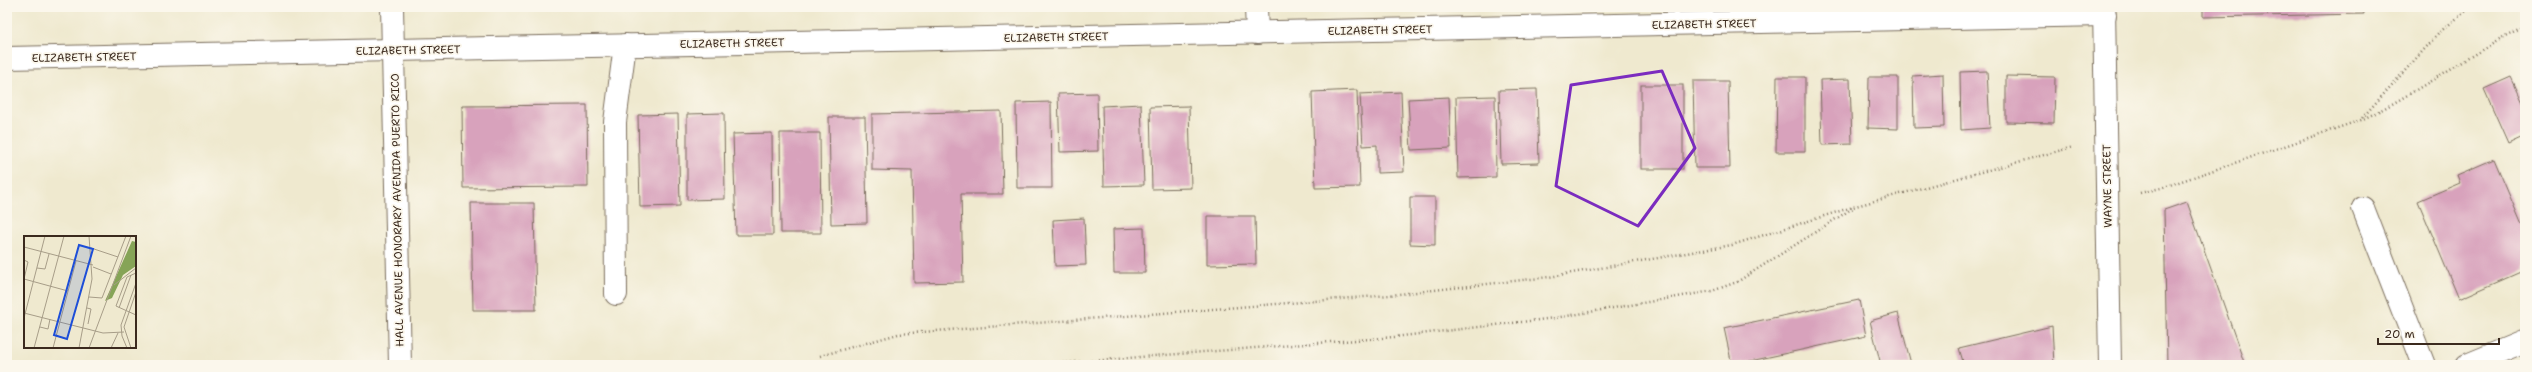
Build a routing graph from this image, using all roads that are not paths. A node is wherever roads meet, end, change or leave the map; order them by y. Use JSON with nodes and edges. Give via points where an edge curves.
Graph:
{"nodes":[{"id":1,"x":392,"y":7,"type":"edge"},
{"id":2,"x":1256,"y":7,"type":"edge"},
{"id":3,"x":2104,"y":11,"type":"edge"},
{"id":4,"x":1257,"y":33,"type":"junction"},
{"id":5,"x":625,"y":45,"type":"junction"},
{"id":6,"x":393,"y":50,"type":"junction"},
{"id":7,"x":7,"y":58,"type":"edge"},
{"id":8,"x":2363,"y":208,"type":"dead end"},
{"id":9,"x":616,"y":294,"type":"dead end"},
{"id":10,"x":2525,"y":341,"type":"edge"},
{"id":11,"x":400,"y":365,"type":"edge"},
{"id":12,"x":2110,"y":365,"type":"edge"},
{"id":13,"x":2424,"y":365,"type":"edge"},
{"id":14,"x":2467,"y":365,"type":"edge"}],
"edges":[{"from":1,"to":6,"type":"street","name":"HALL AVENUE HONORARY AVENIDA PUERTO RICO"},
{"from":2,"to":4,"type":"street"},
{"from":3,"to":4,"type":"street","name":"ELIZABETH STREET"},
{"from":3,"to":12,"type":"street","name":"WAYNE STREET"},
{"from":4,"to":5,"type":"street","name":"ELIZABETH STREET"},
{"from":5,"to":6,"type":"street","name":"ELIZABETH STREET"},
{"from":5,"to":9,"type":"street","via":[[615,122]]},
{"from":6,"to":7,"type":"street","name":"ELIZABETH STREET"},
{"from":6,"to":11,"type":"street","name":"HALL AVENUE HONORARY AVENIDA PUERTO RICO"},
{"from":8,"to":13,"type":"street"},
{"from":10,"to":14,"type":"street"}]}
